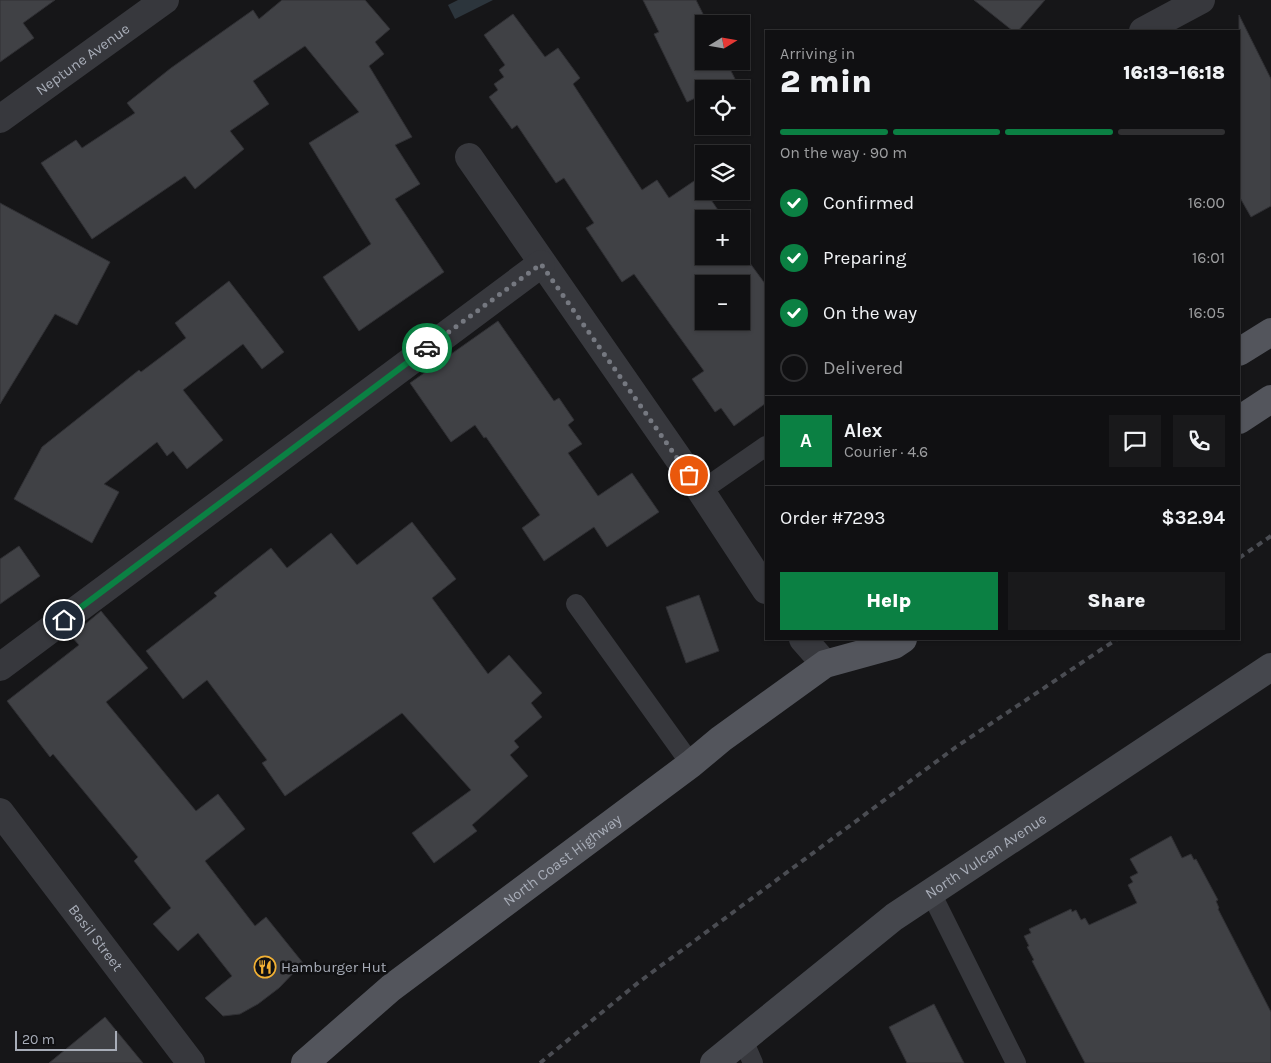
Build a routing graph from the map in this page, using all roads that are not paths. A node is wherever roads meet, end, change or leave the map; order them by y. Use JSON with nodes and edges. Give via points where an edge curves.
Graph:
{"nodes":[{"id":1,"x":166,"y":0,"type":"edge"},
{"id":2,"x":1201,"y":0,"type":"edge"},
{"id":3,"x":1145,"y":30,"type":"edge"},
{"id":4,"x":0,"y":118,"type":"edge"},
{"id":5,"x":469,"y":157,"type":"dead end"},
{"id":6,"x":541,"y":264,"type":"junction"},
{"id":7,"x":1271,"y":332,"type":"edge"},
{"id":8,"x":1240,"y":351,"type":"edge"},
{"id":9,"x":1271,"y":399,"type":"edge"},
{"id":10,"x":1240,"y":419,"type":"edge"},
{"id":11,"x":765,"y":447,"type":"edge"},
{"id":12,"x":700,"y":491,"type":"junction"},
{"id":13,"x":765,"y":588,"type":"edge"},
{"id":14,"x":576,"y":604,"type":"dead end"},
{"id":15,"x":804,"y":640,"type":"edge"},
{"id":16,"x":834,"y":640,"type":"edge"},
{"id":17,"x":902,"y":640,"type":"edge"},
{"id":18,"x":825,"y":664,"type":"junction"},
{"id":19,"x":0,"y":667,"type":"edge"},
{"id":20,"x":1271,"y":667,"type":"edge"},
{"id":21,"x":691,"y":764,"type":"junction"},
{"id":22,"x":0,"y":812,"type":"edge"},
{"id":23,"x":931,"y":893,"type":"junction"},
{"id":24,"x":748,"y":1051,"type":"edge"},
{"id":25,"x":191,"y":1063,"type":"edge"},
{"id":26,"x":305,"y":1063,"type":"edge"},
{"id":27,"x":714,"y":1063,"type":"edge"},
{"id":28,"x":1016,"y":1063,"type":"edge"}],
"edges":[{"from":1,"to":4,"type":"street","name":"Neptune Avenue"},
{"from":2,"to":3,"type":"street"},
{"from":5,"to":6,"type":"street"},
{"from":6,"to":12,"type":"street"},
{"from":6,"to":19,"type":"street"},
{"from":7,"to":8,"type":"main road"},
{"from":9,"to":10,"type":"main road"},
{"from":11,"to":12,"type":"lane"},
{"from":12,"to":13,"type":"street"},
{"from":14,"to":21,"type":"lane"},
{"from":15,"to":18,"type":"street"},
{"from":16,"to":18,"type":"main road"},
{"from":17,"to":18,"type":"main road","name":"North Coast Highway","via":[[894,645]]},
{"from":18,"to":21,"type":"main road","name":"North Coast Highway"},
{"from":20,"to":23,"type":"main road","name":"North Vulcan Avenue"},
{"from":21,"to":26,"type":"main road","name":"North Coast Highway","via":[[391,988]]},
{"from":22,"to":25,"type":"street","name":"Basil Street"},
{"from":23,"to":24,"type":"main road","name":"North Vulcan Avenue","via":[[894,917]]},
{"from":23,"to":28,"type":"lane"},
{"from":24,"to":27,"type":"main road","name":"North Vulcan Avenue"}]}
